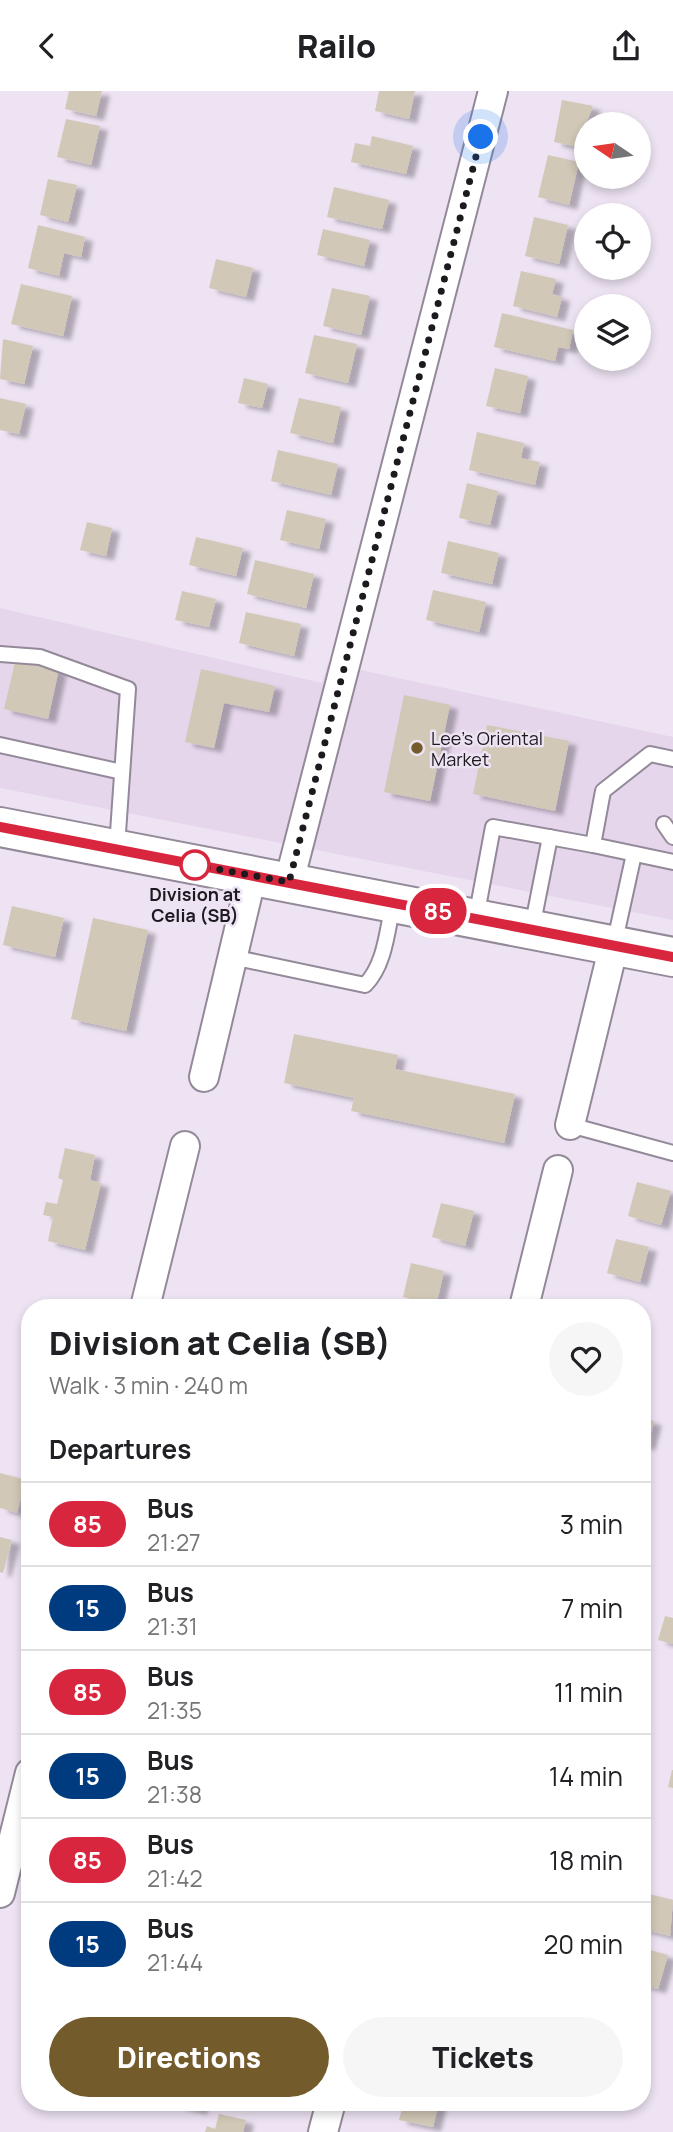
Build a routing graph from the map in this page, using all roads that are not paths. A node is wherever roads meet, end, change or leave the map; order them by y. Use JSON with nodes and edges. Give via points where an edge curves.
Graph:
{"nodes":[{"id":1,"x":493,"y":91,"type":"edge"},
{"id":2,"x":0,"y":654,"type":"edge"},
{"id":3,"x":0,"y":745,"type":"edge"},
{"id":4,"x":673,"y":759,"type":"edge"},
{"id":5,"x":122,"y":772,"type":"junction"},
{"id":6,"x":0,"y":827,"type":"edge"},
{"id":7,"x":550,"y":837,"type":"junction"},
{"id":8,"x":593,"y":845,"type":"junction"},
{"id":9,"x":117,"y":850,"type":"junction"},
{"id":10,"x":634,"y":854,"type":"junction"},
{"id":11,"x":673,"y":862,"type":"edge"},
{"id":12,"x":252,"y":875,"type":"junction"},
{"id":13,"x":289,"y":882,"type":"junction"},
{"id":14,"x":393,"y":903,"type":"junction"},
{"id":15,"x":476,"y":918,"type":"junction"},
{"id":16,"x":532,"y":929,"type":"junction"},
{"id":17,"x":614,"y":945,"type":"junction"},
{"id":18,"x":232,"y":957,"type":"junction"},
{"id":19,"x":673,"y":957,"type":"edge"},
{"id":20,"x":204,"y":1077,"type":"dead end"},
{"id":21,"x":570,"y":1125,"type":"joint"},
{"id":22,"x":185,"y":1146,"type":"dead end"},
{"id":23,"x":673,"y":1153,"type":"edge"},
{"id":24,"x":558,"y":1170,"type":"dead end"},
{"id":25,"x":147,"y":1299,"type":"edge"},
{"id":26,"x":526,"y":1299,"type":"edge"},
{"id":27,"x":21,"y":1809,"type":"edge"},
{"id":28,"x":0,"y":1893,"type":"edge"},
{"id":29,"x":329,"y":2111,"type":"edge"},
{"id":30,"x":323,"y":2132,"type":"edge"}],
"edges":[{"from":1,"to":13,"type":"street"},
{"from":2,"to":5,"type":"lane","via":[[40,657],[128,689]]},
{"from":3,"to":5,"type":"lane"},
{"from":4,"to":8,"type":"lane","via":[[650,754],[642,768],[603,791]]},
{"from":5,"to":9,"type":"lane"},
{"from":6,"to":9,"type":"main road"},
{"from":7,"to":8,"type":"lane"},
{"from":7,"to":15,"type":"lane","via":[[493,827]]},
{"from":7,"to":16,"type":"lane"},
{"from":8,"to":10,"type":"lane"},
{"from":9,"to":12,"type":"main road"},
{"from":10,"to":11,"type":"lane"},
{"from":10,"to":17,"type":"lane"},
{"from":12,"to":13,"type":"main road"},
{"from":12,"to":18,"type":"street"},
{"from":13,"to":14,"type":"main road"},
{"from":14,"to":15,"type":"main road"},
{"from":14,"to":18,"type":"lane","via":[[380,960],[365,985]]},
{"from":15,"to":16,"type":"main road"},
{"from":16,"to":17,"type":"main road"},
{"from":17,"to":19,"type":"main road"},
{"from":17,"to":21,"type":"street"},
{"from":18,"to":20,"type":"street"},
{"from":21,"to":23,"type":"lane"},
{"from":22,"to":25,"type":"street"},
{"from":24,"to":26,"type":"street"},
{"from":27,"to":28,"type":"street"},
{"from":29,"to":30,"type":"street"}]}
